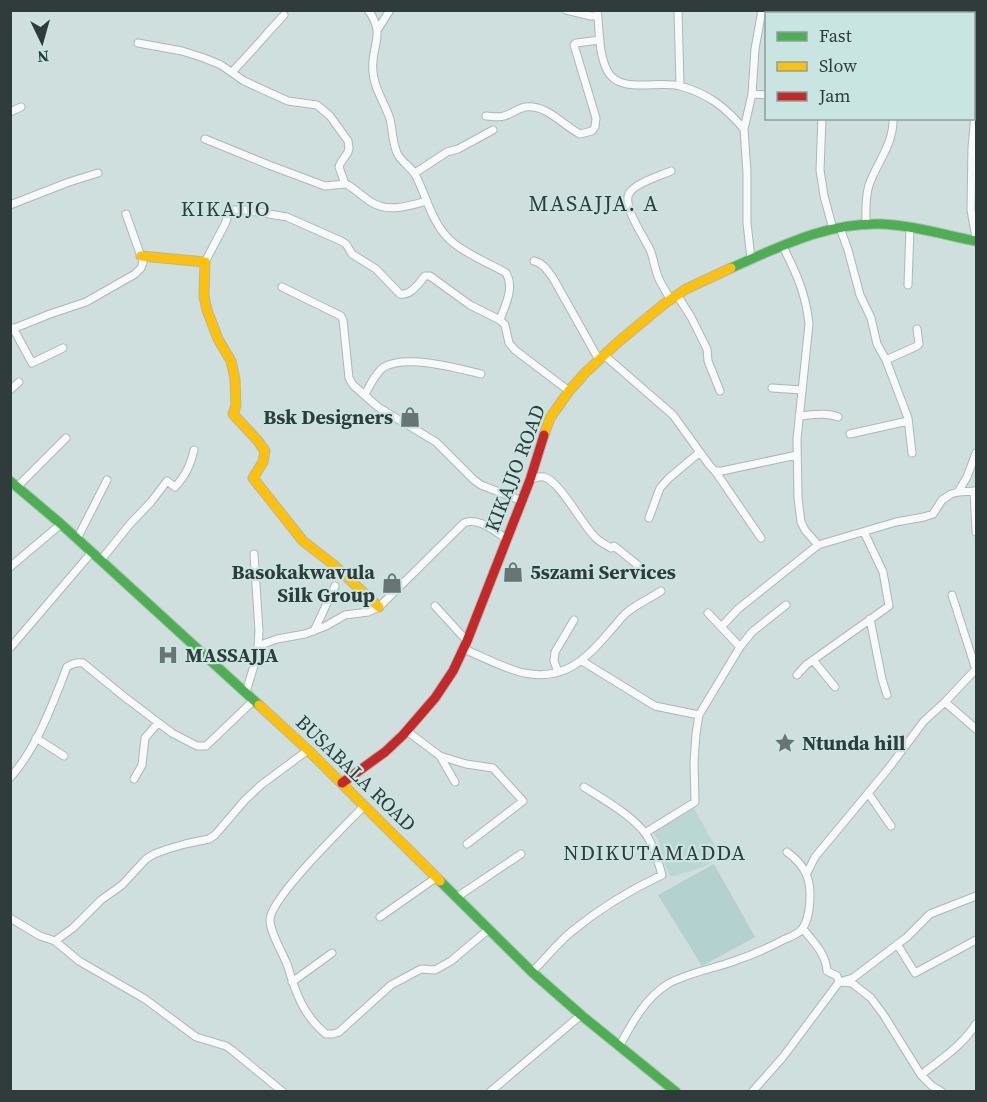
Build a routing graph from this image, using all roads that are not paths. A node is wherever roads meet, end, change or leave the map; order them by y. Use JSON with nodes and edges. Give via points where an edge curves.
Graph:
{"nodes":[{"id":1,"x":368,"y":10,"type":"edge"},
{"id":2,"x":390,"y":10,"type":"edge"},
{"id":3,"x":566,"y":10,"type":"edge"},
{"id":4,"x":678,"y":10,"type":"edge"},
{"id":5,"x":762,"y":10,"type":"edge"},
{"id":6,"x":597,"y":13,"type":"edge"},
{"id":7,"x":284,"y":15,"type":"dead end"},
{"id":8,"x":378,"y":29,"type":"junction"},
{"id":9,"x":600,"y":40,"type":"junction"},
{"id":10,"x":138,"y":43,"type":"dead end"},
{"id":11,"x":232,"y":72,"type":"junction"},
{"id":12,"x":680,"y":86,"type":"junction"},
{"id":13,"x":752,"y":94,"type":"junction"},
{"id":14,"x":765,"y":95,"type":"edge"},
{"id":15,"x":21,"y":107,"type":"dead end"},
{"id":16,"x":10,"y":112,"type":"edge"},
{"id":17,"x":486,"y":116,"type":"dead end"},
{"id":18,"x":822,"y":120,"type":"edge"},
{"id":19,"x":893,"y":120,"type":"edge"},
{"id":20,"x":974,"y":120,"type":"edge"},
{"id":21,"x":744,"y":129,"type":"junction"},
{"id":22,"x":493,"y":130,"type":"dead end"},
{"id":23,"x":205,"y":139,"type":"dead end"},
{"id":24,"x":671,"y":171,"type":"dead end"},
{"id":25,"x":98,"y":172,"type":"dead end"},
{"id":26,"x":414,"y":173,"type":"junction"},
{"id":27,"x":345,"y":184,"type":"junction"},
{"id":28,"x":427,"y":201,"type":"junction"},
{"id":29,"x":10,"y":205,"type":"edge"},
{"id":30,"x":126,"y":214,"type":"dead end"},
{"id":31,"x":866,"y":223,"type":"junction"},
{"id":32,"x":837,"y":228,"type":"junction"},
{"id":33,"x":910,"y":228,"type":"junction"},
{"id":34,"x":976,"y":239,"type":"edge"},
{"id":35,"x":782,"y":245,"type":"junction"},
{"id":36,"x":141,"y":256,"type":"junction"},
{"id":37,"x":751,"y":260,"type":"junction"},
{"id":38,"x":534,"y":261,"type":"dead end"},
{"id":39,"x":206,"y":262,"type":"junction"},
{"id":40,"x":908,"y":285,"type":"dead end"},
{"id":41,"x":282,"y":287,"type":"dead end"},
{"id":42,"x":674,"y":297,"type":"junction"},
{"id":43,"x":500,"y":320,"type":"junction"},
{"id":44,"x":12,"y":329,"type":"edge"},
{"id":45,"x":917,"y":329,"type":"dead end"},
{"id":46,"x":63,"y":348,"type":"dead end"},
{"id":47,"x":602,"y":357,"type":"junction"},
{"id":48,"x":885,"y":360,"type":"junction"},
{"id":49,"x":481,"y":374,"type":"dead end"},
{"id":50,"x":19,"y":382,"type":"dead end"},
{"id":51,"x":772,"y":388,"type":"dead end"},
{"id":52,"x":10,"y":390,"type":"edge"},
{"id":53,"x":802,"y":390,"type":"junction"},
{"id":54,"x":569,"y":391,"type":"junction"},
{"id":55,"x":720,"y":391,"type":"dead end"},
{"id":56,"x":365,"y":394,"type":"junction"},
{"id":57,"x":799,"y":416,"type":"junction"},
{"id":58,"x":838,"y":417,"type":"dead end"},
{"id":59,"x":908,"y":421,"type":"junction"},
{"id":60,"x":850,"y":434,"type":"dead end"},
{"id":61,"x":66,"y":438,"type":"dead end"},
{"id":62,"x":194,"y":450,"type":"dead end"},
{"id":63,"x":700,"y":452,"type":"junction"},
{"id":64,"x":912,"y":453,"type":"dead end"},
{"id":65,"x":976,"y":453,"type":"edge"},
{"id":66,"x":797,"y":456,"type":"junction"},
{"id":67,"x":715,"y":471,"type":"junction"},
{"id":68,"x":107,"y":480,"type":"dead end"},
{"id":69,"x":530,"y":480,"type":"junction"},
{"id":70,"x":14,"y":484,"type":"edge"},
{"id":71,"x":975,"y":491,"type":"edge"},
{"id":72,"x":958,"y":492,"type":"junction"},
{"id":73,"x":522,"y":501,"type":"junction"},
{"id":74,"x":649,"y":518,"type":"dead end"},
{"id":75,"x":61,"y":524,"type":"junction"},
{"id":76,"x":864,"y":532,"type":"junction"},
{"id":77,"x":976,"y":532,"type":"edge"},
{"id":78,"x":507,"y":538,"type":"junction"},
{"id":79,"x":761,"y":538,"type":"dead end"},
{"id":80,"x":77,"y":539,"type":"junction"},
{"id":81,"x":819,"y":545,"type":"junction"},
{"id":82,"x":92,"y":552,"type":"junction"},
{"id":83,"x":254,"y":554,"type":"dead end"},
{"id":84,"x":101,"y":560,"type":"junction"},
{"id":85,"x":639,"y":566,"type":"dead end"},
{"id":86,"x":10,"y":567,"type":"edge"},
{"id":87,"x":336,"y":586,"type":"dead end"},
{"id":88,"x":661,"y":591,"type":"dead end"},
{"id":89,"x":952,"y":595,"type":"dead end"},
{"id":90,"x":786,"y":605,"type":"dead end"},
{"id":91,"x":435,"y":606,"type":"dead end"},
{"id":92,"x":379,"y":608,"type":"junction"},
{"id":93,"x":708,"y":612,"type":"dead end"},
{"id":94,"x":870,"y":619,"type":"junction"},
{"id":95,"x":574,"y":620,"type":"dead end"},
{"id":96,"x":722,"y":626,"type":"junction"},
{"id":97,"x":314,"y":631,"type":"junction"},
{"id":98,"x":465,"y":645,"type":"junction"},
{"id":99,"x":258,"y":646,"type":"junction"},
{"id":100,"x":740,"y":647,"type":"junction"},
{"id":101,"x":10,"y":648,"type":"edge"},
{"id":102,"x":813,"y":660,"type":"junction"},
{"id":103,"x":582,"y":661,"type":"junction"},
{"id":104,"x":976,"y":669,"type":"edge"},
{"id":105,"x":558,"y":672,"type":"junction"},
{"id":106,"x":797,"y":675,"type":"dead end"},
{"id":107,"x":835,"y":687,"type":"dead end"},
{"id":108,"x":246,"y":693,"type":"junction"},
{"id":109,"x":887,"y":695,"type":"dead end"},
{"id":110,"x":254,"y":700,"type":"junction"},
{"id":111,"x":945,"y":702,"type":"junction"},
{"id":112,"x":699,"y":715,"type":"junction"},
{"id":113,"x":159,"y":723,"type":"junction"},
{"id":114,"x":976,"y":729,"type":"edge"},
{"id":115,"x":407,"y":731,"type":"junction"},
{"id":116,"x":36,"y":738,"type":"junction"},
{"id":117,"x":308,"y":750,"type":"junction"},
{"id":118,"x":64,"y":756,"type":"dead end"},
{"id":119,"x":440,"y":756,"type":"junction"},
{"id":120,"x":10,"y":778,"type":"edge"},
{"id":121,"x":134,"y":778,"type":"dead end"},
{"id":122,"x":455,"y":782,"type":"dead end"},
{"id":123,"x":342,"y":783,"type":"junction"},
{"id":124,"x":584,"y":787,"type":"dead end"},
{"id":125,"x":868,"y":794,"type":"junction"},
{"id":126,"x":364,"y":806,"type":"junction"},
{"id":127,"x":891,"y":826,"type":"dead end"},
{"id":128,"x":645,"y":833,"type":"junction"},
{"id":129,"x":468,"y":844,"type":"dead end"},
{"id":130,"x":787,"y":852,"type":"dead end"},
{"id":131,"x":521,"y":854,"type":"dead end"},
{"id":132,"x":807,"y":873,"type":"junction"},
{"id":133,"x":437,"y":877,"type":"junction"},
{"id":134,"x":976,"y":896,"type":"edge"},
{"id":135,"x":457,"y":897,"type":"junction"},
{"id":136,"x":380,"y":917,"type":"dead end"},
{"id":137,"x":10,"y":918,"type":"edge"},
{"id":138,"x":489,"y":929,"type":"junction"},
{"id":139,"x":803,"y":929,"type":"junction"},
{"id":140,"x":976,"y":940,"type":"edge"},
{"id":141,"x":55,"y":941,"type":"junction"},
{"id":142,"x":897,"y":944,"type":"junction"},
{"id":143,"x":332,"y":953,"type":"dead end"},
{"id":144,"x":532,"y":972,"type":"junction"},
{"id":145,"x":292,"y":982,"type":"junction"},
{"id":146,"x":839,"y":982,"type":"junction"},
{"id":147,"x":581,"y":1015,"type":"junction"},
{"id":148,"x":976,"y":1024,"type":"edge"},
{"id":149,"x":620,"y":1045,"type":"junction"},
{"id":150,"x":921,"y":1075,"type":"junction"},
{"id":151,"x":674,"y":1091,"type":"edge"},
{"id":152,"x":283,"y":1092,"type":"edge"},
{"id":153,"x":490,"y":1092,"type":"edge"},
{"id":154,"x":752,"y":1092,"type":"edge"},
{"id":155,"x":942,"y":1092,"type":"edge"}],
"edges":[{"from":1,"to":8,"type":"street"},
{"from":2,"to":8,"type":"street"},
{"from":3,"to":6,"type":"street","via":[[591,16]]},
{"from":4,"to":12,"type":"street"},
{"from":5,"to":13,"type":"street"},
{"from":6,"to":9,"type":"street"},
{"from":7,"to":11,"type":"street"},
{"from":8,"to":26,"type":"street","via":[[374,82],[389,117],[394,146]]},
{"from":9,"to":12,"type":"street","via":[[613,78],[631,85]]},
{"from":9,"to":17,"type":"street","via":[[574,45],[596,118],[592,131],[580,134],[532,107],[504,116]]},
{"from":10,"to":11,"type":"street","via":[[182,51]]},
{"from":11,"to":27,"type":"street","via":[[288,101],[317,105],[330,116],[348,141],[348,152],[339,167]]},
{"from":12,"to":21,"type":"street","via":[[717,102]]},
{"from":13,"to":14,"type":"street"},
{"from":13,"to":21,"type":"street"},
{"from":15,"to":16,"type":"street"},
{"from":18,"to":32,"type":"street","via":[[820,170],[824,196]]},
{"from":19,"to":31,"type":"street","via":[[891,140],[869,186]]},
{"from":20,"to":34,"type":"street","via":[[971,210]]},
{"from":21,"to":37,"type":"street"},
{"from":22,"to":26,"type":"street"},
{"from":23,"to":27,"type":"street","via":[[318,184]]},
{"from":24,"to":42,"type":"street","via":[[638,185],[627,202],[659,279]]},
{"from":25,"to":29,"type":"street"},
{"from":26,"to":28,"type":"street"},
{"from":27,"to":28,"type":"street","via":[[382,206],[399,208]]},
{"from":28,"to":43,"type":"street","via":[[437,224],[451,241],[506,273],[510,286]]},
{"from":30,"to":36,"type":"street"},
{"from":31,"to":32,"type":"street","name":"KIKAJJO ROAD"},
{"from":31,"to":33,"type":"street","name":"KIKAJJO ROAD"},
{"from":32,"to":35,"type":"street","name":"KIKAJJO ROAD"},
{"from":32,"to":48,"type":"street"},
{"from":33,"to":34,"type":"street","name":"KIKAJJO ROAD"},
{"from":33,"to":40,"type":"street"},
{"from":35,"to":37,"type":"street","name":"KIKAJJO ROAD"},
{"from":35,"to":53,"type":"street","via":[[798,275],[807,308]]},
{"from":36,"to":39,"type":"street"},
{"from":36,"to":44,"type":"street","via":[[141,268],[135,274],[106,291]]},
{"from":37,"to":42,"type":"street","name":"KIKAJJO ROAD"},
{"from":38,"to":47,"type":"street","via":[[553,278]]},
{"from":39,"to":43,"type":"street","via":[[230,210],[275,214],[346,244],[352,254],[376,269],[403,296],[427,275]]},
{"from":39,"to":92,"type":"street","via":[[204,296],[218,339],[231,361],[236,394],[234,414],[265,448],[266,455],[253,478],[303,540]]},
{"from":41,"to":56,"type":"street","via":[[341,316],[350,381]]},
{"from":42,"to":47,"type":"street","name":"KIKAJJO ROAD"},
{"from":42,"to":55,"type":"street","via":[[691,317],[707,349]]},
{"from":43,"to":54,"type":"street","via":[[514,350]]},
{"from":44,"to":46,"type":"street","via":[[32,363]]},
{"from":45,"to":48,"type":"street","via":[[917,346]]},
{"from":47,"to":54,"type":"street","name":"KIKAJJO ROAD"},
{"from":47,"to":63,"type":"street","via":[[673,415]]},
{"from":48,"to":59,"type":"street"},
{"from":49,"to":56,"type":"street","via":[[433,362],[402,363],[382,369]]},
{"from":50,"to":52,"type":"street"},
{"from":51,"to":53,"type":"street"},
{"from":53,"to":57,"type":"street"},
{"from":54,"to":69,"type":"street","name":"KIKAJJO ROAD","via":[[550,418]]},
{"from":56,"to":73,"type":"street","via":[[378,407],[436,442],[474,480]]},
{"from":57,"to":58,"type":"street"},
{"from":57,"to":66,"type":"street"},
{"from":59,"to":60,"type":"street"},
{"from":59,"to":64,"type":"street"},
{"from":61,"to":70,"type":"street"},
{"from":62,"to":84,"type":"street","via":[[183,478],[175,487],[167,480]]},
{"from":63,"to":67,"type":"street"},
{"from":63,"to":74,"type":"street","via":[[660,488]]},
{"from":65,"to":72,"type":"street"},
{"from":66,"to":67,"type":"street"},
{"from":66,"to":81,"type":"street","via":[[801,522]]},
{"from":67,"to":79,"type":"street"},
{"from":68,"to":80,"type":"street"},
{"from":69,"to":73,"type":"street","name":"KIKAJJO ROAD"},
{"from":69,"to":85,"type":"street","via":[[544,477],[551,481],[597,539],[614,546]]},
{"from":70,"to":75,"type":"street","name":"BUSABALA ROAD"},
{"from":71,"to":72,"type":"street"},
{"from":71,"to":77,"type":"street"},
{"from":72,"to":76,"type":"street","via":[[942,500],[933,514]]},
{"from":73,"to":78,"type":"street","name":"KIKAJJO ROAD"},
{"from":75,"to":80,"type":"street","name":"BUSABALA ROAD"},
{"from":75,"to":86,"type":"street"},
{"from":76,"to":81,"type":"street"},
{"from":76,"to":94,"type":"street","via":[[883,572],[889,606]]},
{"from":78,"to":92,"type":"street","via":[[478,521],[464,523]]},
{"from":78,"to":98,"type":"street","name":"KIKAJJO ROAD"},
{"from":80,"to":82,"type":"street","name":"BUSABALA ROAD"},
{"from":81,"to":96,"type":"street"},
{"from":82,"to":84,"type":"street","name":"BUSABALA ROAD"},
{"from":82,"to":101,"type":"street"},
{"from":83,"to":99,"type":"street"},
{"from":84,"to":108,"type":"street","name":"BUSABALA ROAD"},
{"from":87,"to":97,"type":"street"},
{"from":88,"to":103,"type":"street","via":[[626,614]]},
{"from":89,"to":104,"type":"street"},
{"from":90,"to":100,"type":"street"},
{"from":91,"to":98,"type":"street"},
{"from":92,"to":97,"type":"street","via":[[345,615]]},
{"from":93,"to":96,"type":"street"},
{"from":94,"to":102,"type":"street"},
{"from":94,"to":109,"type":"street"},
{"from":95,"to":105,"type":"street","via":[[555,652]]},
{"from":96,"to":100,"type":"street"},
{"from":97,"to":99,"type":"street"},
{"from":98,"to":105,"type":"street","via":[[513,670],[542,675]]},
{"from":98,"to":115,"type":"street","name":"KIKAJJO ROAD","via":[[440,694]]},
{"from":99,"to":108,"type":"street"},
{"from":100,"to":112,"type":"street"},
{"from":102,"to":106,"type":"street"},
{"from":102,"to":107,"type":"street"},
{"from":103,"to":105,"type":"street"},
{"from":103,"to":112,"type":"street","via":[[655,706]]},
{"from":104,"to":111,"type":"street"},
{"from":108,"to":110,"type":"street","name":"BUSABALA ROAD"},
{"from":110,"to":113,"type":"street","via":[[207,746],[197,746]]},
{"from":110,"to":117,"type":"street","name":"BUSABALA ROAD"},
{"from":111,"to":114,"type":"street"},
{"from":111,"to":125,"type":"street","via":[[924,721]]},
{"from":112,"to":128,"type":"street","via":[[695,802]]},
{"from":113,"to":116,"type":"street","via":[[77,662],[67,667]]},
{"from":113,"to":121,"type":"street","via":[[145,738],[142,765]]},
{"from":115,"to":119,"type":"street"},
{"from":115,"to":123,"type":"street","name":"KIKAJJO ROAD"},
{"from":116,"to":118,"type":"street"},
{"from":116,"to":120,"type":"street"},
{"from":117,"to":123,"type":"street","name":"BUSABALA ROAD"},
{"from":117,"to":141,"type":"street","via":[[261,785],[215,836],[146,859],[122,885]]},
{"from":119,"to":122,"type":"street"},
{"from":119,"to":129,"type":"street","via":[[493,768],[523,801]]},
{"from":123,"to":126,"type":"street","name":"BUSABALA ROAD"},
{"from":124,"to":128,"type":"street"},
{"from":125,"to":127,"type":"street"},
{"from":125,"to":132,"type":"street","via":[[814,857]]},
{"from":126,"to":133,"type":"street","name":"BUSABALA ROAD"},
{"from":126,"to":145,"type":"street","via":[[288,886],[272,909],[272,932]]},
{"from":128,"to":144,"type":"street","via":[[662,875],[599,911],[570,933]]},
{"from":130,"to":132,"type":"street"},
{"from":131,"to":135,"type":"street"},
{"from":132,"to":139,"type":"street","via":[[809,908]]},
{"from":133,"to":135,"type":"street","name":"BUSABALA ROAD"},
{"from":133,"to":136,"type":"street"},
{"from":134,"to":142,"type":"street","via":[[930,914]]},
{"from":135,"to":138,"type":"street","name":"BUSABALA ROAD"},
{"from":137,"to":141,"type":"street"},
{"from":138,"to":144,"type":"street","name":"BUSABALA ROAD"},
{"from":138,"to":145,"type":"street","via":[[451,961],[435,970],[421,969],[391,985],[333,1034],[326,1034],[315,1024]]},
{"from":139,"to":146,"type":"street"},
{"from":139,"to":149,"type":"street","via":[[737,960],[666,985],[641,1009]]},
{"from":140,"to":142,"type":"street","via":[[915,973]]},
{"from":141,"to":152,"type":"street","via":[[79,961],[145,999],[190,1034],[233,1051]]},
{"from":142,"to":146,"type":"street","via":[[854,978]]},
{"from":143,"to":145,"type":"street"},
{"from":144,"to":147,"type":"street","name":"BUSABALA ROAD"},
{"from":146,"to":150,"type":"street","via":[[852,983],[871,999]]},
{"from":146,"to":154,"type":"street"},
{"from":147,"to":149,"type":"street","name":"BUSABALA ROAD"},
{"from":147,"to":153,"type":"street"},
{"from":148,"to":150,"type":"street","via":[[957,1048]]},
{"from":149,"to":151,"type":"street","name":"BUSABALA ROAD"},
{"from":150,"to":155,"type":"street"}]}
